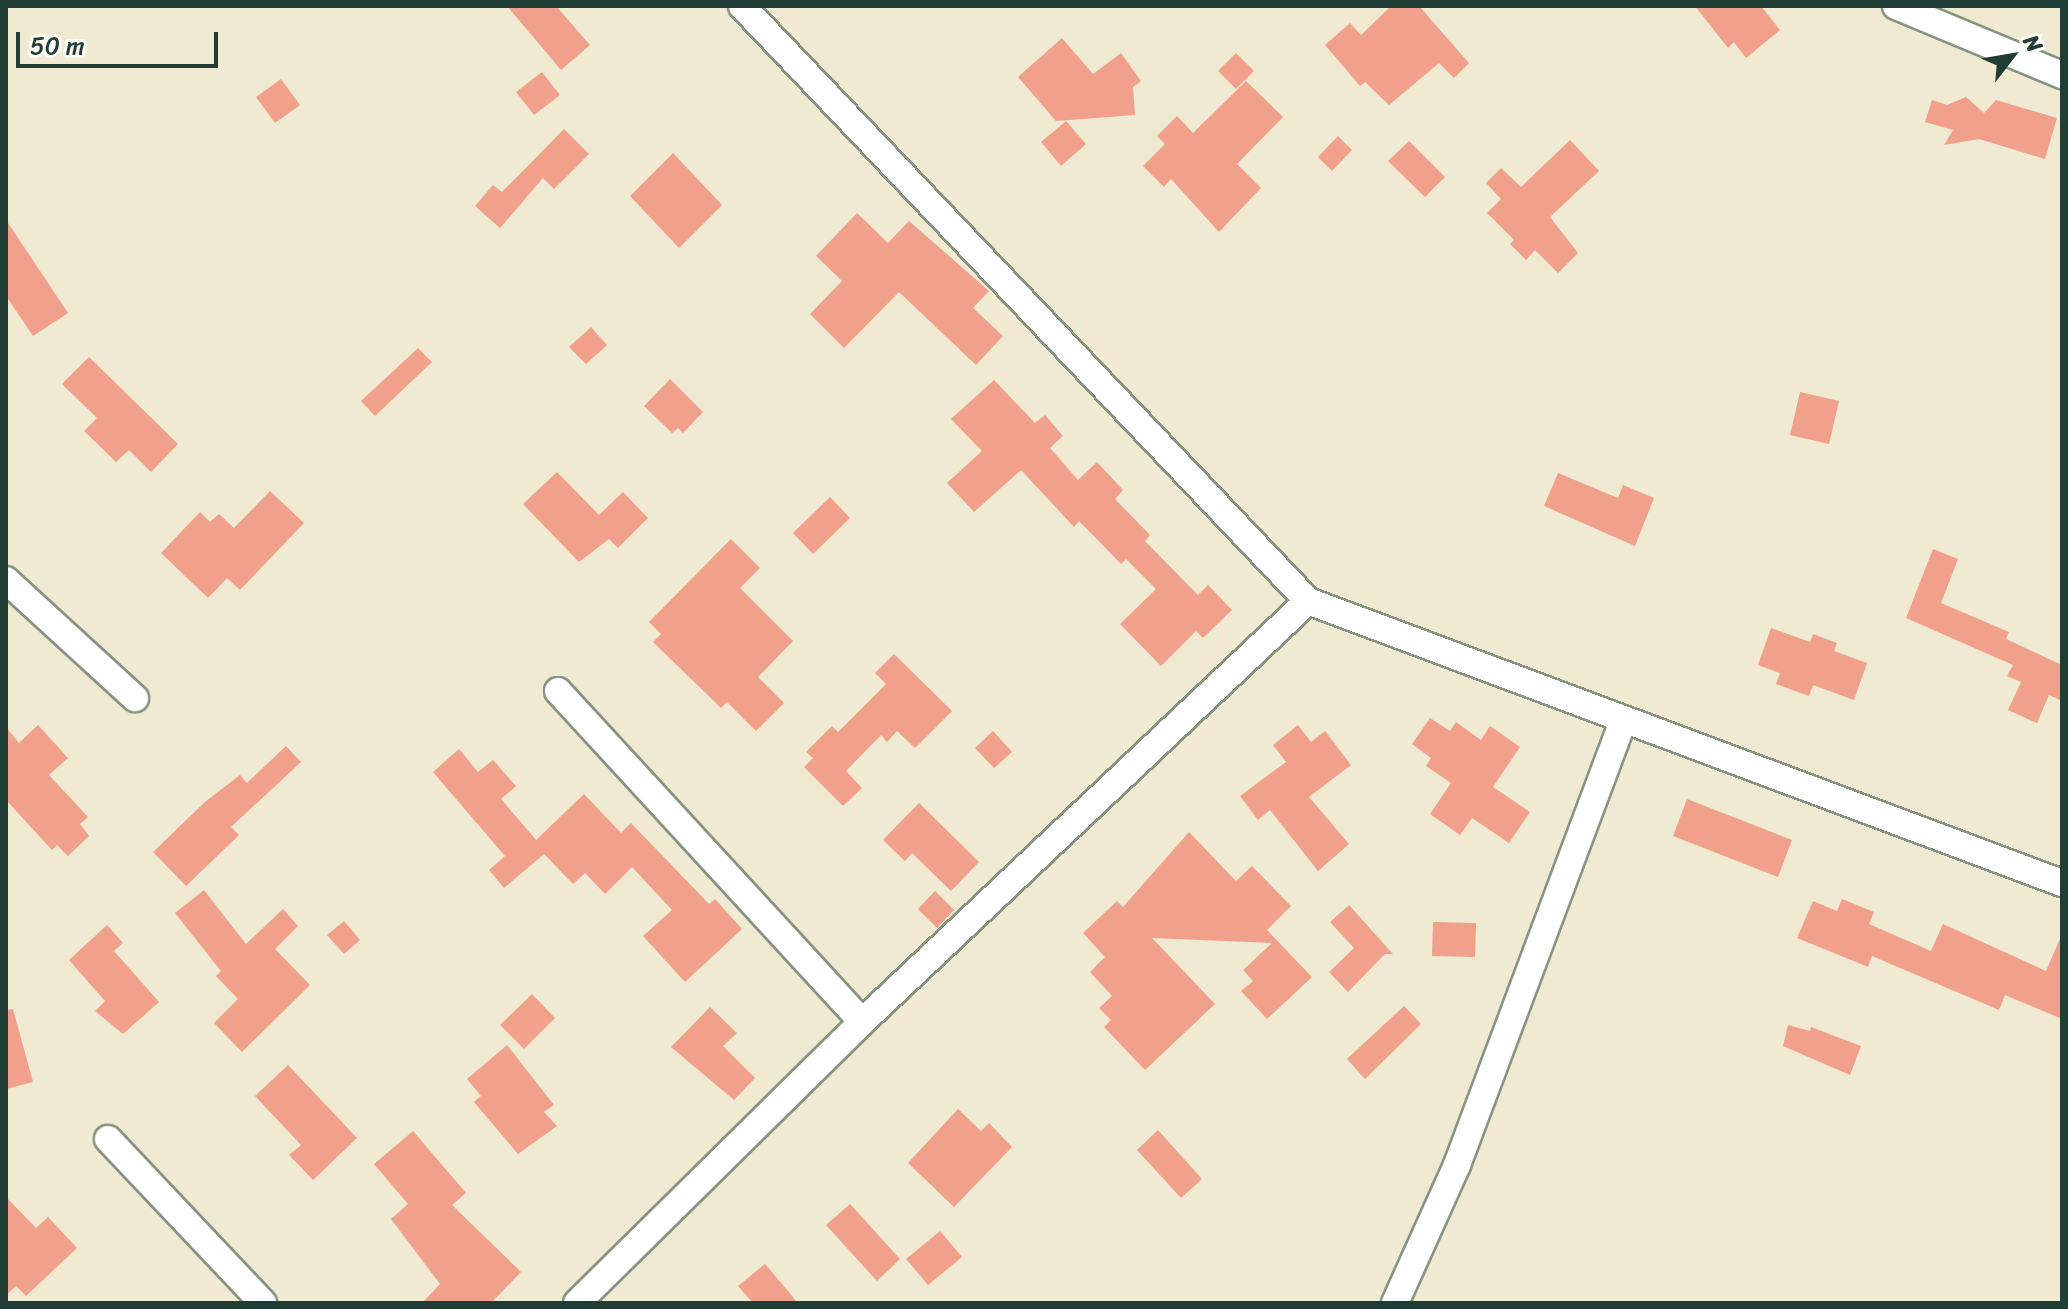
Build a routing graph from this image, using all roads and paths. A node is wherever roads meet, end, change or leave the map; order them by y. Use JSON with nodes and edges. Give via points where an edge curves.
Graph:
{"nodes":[{"id":1,"x":742,"y":6,"type":"edge"},
{"id":2,"x":1896,"y":6,"type":"edge"},
{"id":3,"x":2062,"y":75,"type":"edge"},
{"id":4,"x":6,"y":580,"type":"edge"},
{"id":5,"x":1308,"y":601,"type":"junction"},
{"id":6,"x":558,"y":691,"type":"dead end"},
{"id":7,"x":135,"y":698,"type":"dead end"},
{"id":8,"x":1623,"y":721,"type":"junction"},
{"id":9,"x":2062,"y":883,"type":"edge"},
{"id":10,"x":862,"y":1022,"type":"junction"},
{"id":11,"x":108,"y":1139,"type":"dead end"},
{"id":12,"x":263,"y":1303,"type":"edge"},
{"id":13,"x":577,"y":1303,"type":"edge"},
{"id":14,"x":1395,"y":1303,"type":"edge"}],
"edges":[{"from":1,"to":5,"type":"street"},
{"from":2,"to":3,"type":"street"},
{"from":4,"to":7,"type":"street"},
{"from":5,"to":8,"type":"street"},
{"from":5,"to":10,"type":"street"},
{"from":6,"to":10,"type":"street"},
{"from":8,"to":9,"type":"street"},
{"from":8,"to":14,"type":"street","via":[[1457,1165]]},
{"from":10,"to":13,"type":"street"},
{"from":11,"to":12,"type":"street"}]}
